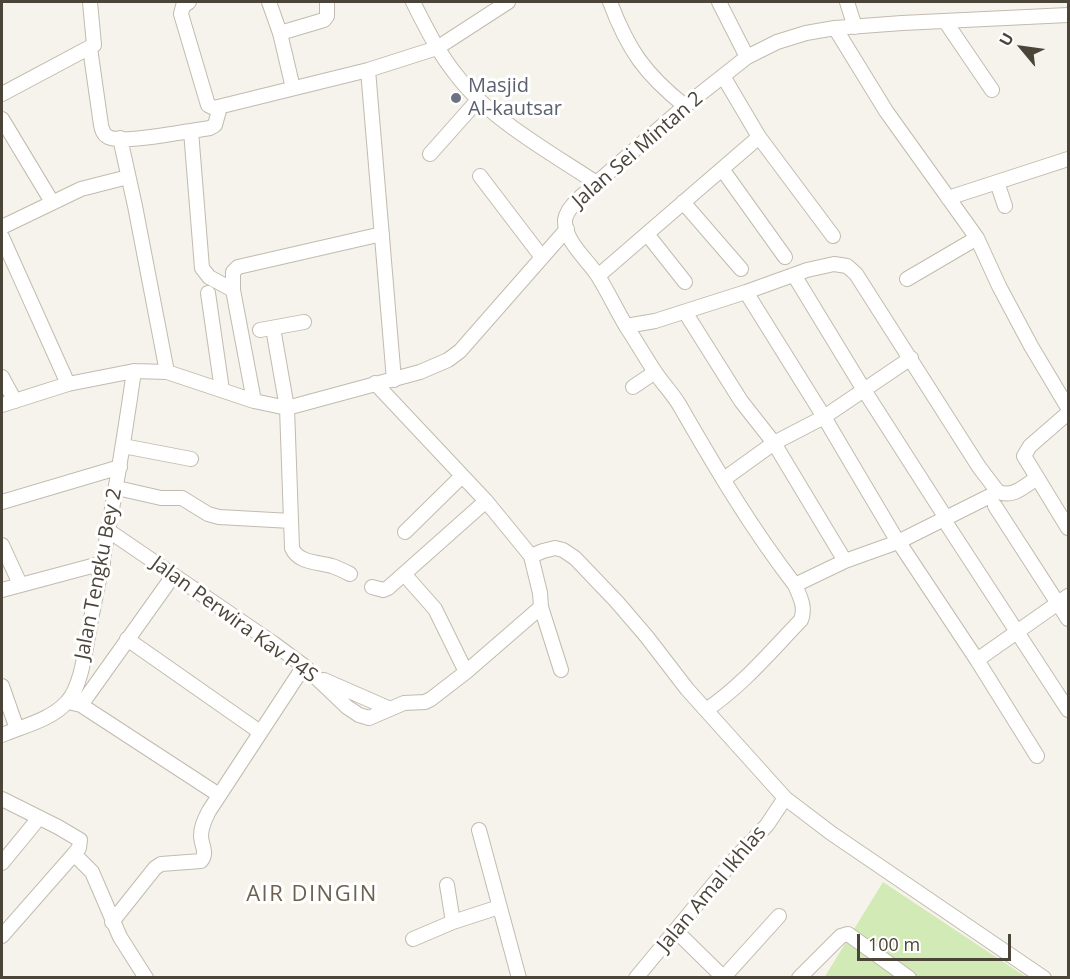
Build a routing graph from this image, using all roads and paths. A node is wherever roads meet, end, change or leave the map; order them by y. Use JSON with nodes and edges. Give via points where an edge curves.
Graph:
{"nodes":[{"id":1,"x":90,"y":2,"type":"edge"},
{"id":2,"x":189,"y":2,"type":"edge"},
{"id":3,"x":268,"y":2,"type":"edge"},
{"id":4,"x":327,"y":2,"type":"edge"},
{"id":5,"x":413,"y":2,"type":"edge"},
{"id":6,"x":508,"y":2,"type":"edge"},
{"id":7,"x":610,"y":2,"type":"edge"},
{"id":8,"x":719,"y":2,"type":"edge"},
{"id":9,"x":847,"y":2,"type":"edge"},
{"id":10,"x":1068,"y":15,"type":"edge"},
{"id":11,"x":945,"y":21,"type":"junction"},
{"id":12,"x":855,"y":27,"type":"junction"},
{"id":13,"x":835,"y":28,"type":"junction"},
{"id":14,"x":280,"y":33,"type":"junction"},
{"id":15,"x":90,"y":48,"type":"junction"},
{"id":16,"x":437,"y":48,"type":"junction"},
{"id":17,"x":747,"y":57,"type":"junction"},
{"id":18,"x":368,"y":70,"type":"junction"},
{"id":19,"x":723,"y":76,"type":"junction"},
{"id":20,"x":293,"y":88,"type":"junction"},
{"id":21,"x":992,"y":90,"type":"dead end"},
{"id":22,"x":2,"y":94,"type":"edge"},
{"id":23,"x":478,"y":100,"type":"junction"},
{"id":24,"x":685,"y":106,"type":"junction"},
{"id":25,"x":220,"y":107,"type":"junction"},
{"id":26,"x":2,"y":118,"type":"edge"},
{"id":27,"x":191,"y":130,"type":"junction"},
{"id":28,"x":759,"y":137,"type":"junction"},
{"id":29,"x":120,"y":138,"type":"junction"},
{"id":30,"x":430,"y":154,"type":"dead end"},
{"id":31,"x":1068,"y":159,"type":"edge"},
{"id":32,"x":722,"y":169,"type":"junction"},
{"id":33,"x":480,"y":176,"type":"dead end"},
{"id":34,"x":128,"y":177,"type":"junction"},
{"id":35,"x":997,"y":182,"type":"junction"},
{"id":36,"x":598,"y":184,"type":"junction"},
{"id":37,"x":948,"y":198,"type":"junction"},
{"id":38,"x":52,"y":202,"type":"junction"},
{"id":39,"x":683,"y":202,"type":"junction"},
{"id":40,"x":1005,"y":206,"type":"dead end"},
{"id":41,"x":2,"y":227,"type":"edge"},
{"id":42,"x":567,"y":230,"type":"junction"},
{"id":43,"x":382,"y":234,"type":"junction"},
{"id":44,"x":647,"y":234,"type":"junction"},
{"id":45,"x":833,"y":236,"type":"dead end"},
{"id":46,"x":2,"y":237,"type":"edge"},
{"id":47,"x":976,"y":238,"type":"junction"},
{"id":48,"x":541,"y":256,"type":"junction"},
{"id":49,"x":785,"y":257,"type":"dead end"},
{"id":50,"x":741,"y":269,"type":"dead end"},
{"id":51,"x":794,"y":275,"type":"junction"},
{"id":52,"x":598,"y":276,"type":"junction"},
{"id":53,"x":907,"y":279,"type":"dead end"},
{"id":54,"x":685,"y":282,"type":"dead end"},
{"id":55,"x":233,"y":290,"type":"junction"},
{"id":56,"x":208,"y":292,"type":"dead end"},
{"id":57,"x":746,"y":292,"type":"junction"},
{"id":58,"x":685,"y":312,"type":"junction"},
{"id":59,"x":304,"y":322,"type":"dead end"},
{"id":60,"x":626,"y":326,"type":"junction"},
{"id":61,"x":911,"y":358,"type":"junction"},
{"id":62,"x":134,"y":371,"type":"junction"},
{"id":63,"x":167,"y":372,"type":"junction"},
{"id":64,"x":655,"y":372,"type":"junction"},
{"id":65,"x":2,"y":377,"type":"edge"},
{"id":66,"x":394,"y":380,"type":"junction"},
{"id":67,"x":375,"y":383,"type":"junction"},
{"id":68,"x":68,"y":384,"type":"junction"},
{"id":69,"x":633,"y":387,"type":"dead end"},
{"id":70,"x":222,"y":390,"type":"junction"},
{"id":71,"x":864,"y":390,"type":"junction"},
{"id":72,"x":254,"y":401,"type":"junction"},
{"id":73,"x":8,"y":403,"type":"edge"},
{"id":74,"x":286,"y":408,"type":"junction"},
{"id":75,"x":1068,"y":408,"type":"edge"},
{"id":76,"x":1068,"y":413,"type":"edge"},
{"id":77,"x":824,"y":417,"type":"junction"},
{"id":78,"x":774,"y":443,"type":"junction"},
{"id":79,"x":123,"y":446,"type":"junction"},
{"id":80,"x":191,"y":459,"type":"dead end"},
{"id":81,"x":120,"y":467,"type":"junction"},
{"id":82,"x":462,"y":476,"type":"junction"},
{"id":83,"x":1037,"y":478,"type":"junction"},
{"id":84,"x":724,"y":479,"type":"junction"},
{"id":85,"x":117,"y":488,"type":"junction"},
{"id":86,"x":998,"y":492,"type":"junction"},
{"id":87,"x":486,"y":501,"type":"junction"},
{"id":88,"x":2,"y":502,"type":"edge"},
{"id":89,"x":995,"y":507,"type":"dead end"},
{"id":90,"x":291,"y":521,"type":"junction"},
{"id":91,"x":947,"y":522,"type":"junction"},
{"id":92,"x":1068,"y":528,"type":"edge"},
{"id":93,"x":109,"y":531,"type":"junction"},
{"id":94,"x":405,"y":532,"type":"dead end"},
{"id":95,"x":900,"y":544,"type":"junction"},
{"id":96,"x":2,"y":545,"type":"edge"},
{"id":97,"x":531,"y":556,"type":"junction"},
{"id":98,"x":845,"y":561,"type":"junction"},
{"id":99,"x":103,"y":563,"type":"junction"},
{"id":100,"x":350,"y":574,"type":"dead end"},
{"id":101,"x":404,"y":574,"type":"junction"},
{"id":102,"x":173,"y":576,"type":"junction"},
{"id":103,"x":20,"y":584,"type":"junction"},
{"id":104,"x":795,"y":585,"type":"junction"},
{"id":105,"x":372,"y":587,"type":"dead end"},
{"id":106,"x":2,"y":590,"type":"edge"},
{"id":107,"x":1063,"y":600,"type":"edge"},
{"id":108,"x":541,"y":607,"type":"junction"},
{"id":109,"x":1068,"y":619,"type":"edge"},
{"id":110,"x":1016,"y":632,"type":"junction"},
{"id":111,"x":127,"y":639,"type":"junction"},
{"id":112,"x":977,"y":660,"type":"junction"},
{"id":113,"x":304,"y":666,"type":"junction"},
{"id":114,"x":561,"y":670,"type":"dead end"},
{"id":115,"x":466,"y":672,"type":"junction"},
{"id":116,"x":2,"y":686,"type":"edge"},
{"id":117,"x":74,"y":703,"type":"junction"},
{"id":118,"x":706,"y":710,"type":"junction"},
{"id":119,"x":1068,"y":710,"type":"edge"},
{"id":120,"x":17,"y":729,"type":"junction"},
{"id":121,"x":260,"y":732,"type":"junction"},
{"id":122,"x":2,"y":735,"type":"edge"},
{"id":123,"x":1037,"y":756,"type":"dead end"},
{"id":124,"x":219,"y":795,"type":"junction"},
{"id":125,"x":785,"y":798,"type":"junction"},
{"id":126,"x":2,"y":799,"type":"edge"},
{"id":127,"x":39,"y":818,"type":"junction"},
{"id":128,"x":479,"y":830,"type":"dead end"},
{"id":129,"x":74,"y":854,"type":"junction"},
{"id":130,"x":2,"y":863,"type":"edge"},
{"id":131,"x":447,"y":885,"type":"dead end"},
{"id":132,"x":499,"y":907,"type":"junction"},
{"id":133,"x":779,"y":916,"type":"dead end"},
{"id":134,"x":112,"y":922,"type":"junction"},
{"id":135,"x":453,"y":922,"type":"junction"},
{"id":136,"x":676,"y":931,"type":"junction"},
{"id":137,"x":2,"y":936,"type":"edge"},
{"id":138,"x":413,"y":939,"type":"dead end"},
{"id":139,"x":518,"y":977,"type":"edge"},
{"id":140,"x":724,"y":977,"type":"edge"},
{"id":141,"x":146,"y":978,"type":"edge"},
{"id":142,"x":636,"y":978,"type":"edge"},
{"id":143,"x":799,"y":978,"type":"edge"},
{"id":144,"x":909,"y":978,"type":"edge"},
{"id":145,"x":1044,"y":978,"type":"edge"}],
"edges":[{"from":1,"to":15,"type":"street","via":[[95,41]]},
{"from":2,"to":25,"type":"street","via":[[181,14],[208,105]]},
{"from":3,"to":14,"type":"street"},
{"from":4,"to":14,"type":"street","via":[[324,20]]},
{"from":5,"to":16,"type":"street"},
{"from":6,"to":16,"type":"street"},
{"from":7,"to":24,"type":"street","via":[[636,58]]},
{"from":8,"to":17,"type":"street"},
{"from":9,"to":12,"type":"street"},
{"from":10,"to":11,"type":"street","name":"Jalan Sei Mintan 2"},
{"from":11,"to":12,"type":"street","name":"Jalan Sei Mintan 2"},
{"from":11,"to":21,"type":"street"},
{"from":12,"to":13,"type":"street","name":"Jalan Sei Mintan 2"},
{"from":13,"to":17,"type":"street","name":"Jalan Sei Mintan 2","via":[[777,42]]},
{"from":13,"to":37,"type":"street","via":[[885,111]]},
{"from":14,"to":20,"type":"street"},
{"from":15,"to":22,"type":"street"},
{"from":15,"to":29,"type":"street","via":[[103,132]]},
{"from":16,"to":18,"type":"street"},
{"from":16,"to":23,"type":"street"},
{"from":17,"to":19,"type":"street","name":"Jalan Sei Mintan 2"},
{"from":18,"to":20,"type":"street"},
{"from":18,"to":43,"type":"street"},
{"from":19,"to":24,"type":"street","name":"Jalan Sei Mintan 2"},
{"from":19,"to":28,"type":"street"},
{"from":20,"to":25,"type":"street"},
{"from":23,"to":30,"type":"street"},
{"from":23,"to":36,"type":"street"},
{"from":24,"to":36,"type":"street","name":"Jalan Sei Mintan 2"},
{"from":25,"to":27,"type":"street","via":[[215,125]]},
{"from":26,"to":38,"type":"street"},
{"from":27,"to":29,"type":"street"},
{"from":27,"to":55,"type":"street","via":[[202,268],[209,277]]},
{"from":28,"to":32,"type":"street"},
{"from":28,"to":45,"type":"street"},
{"from":29,"to":34,"type":"street"},
{"from":31,"to":35,"type":"street"},
{"from":32,"to":39,"type":"street"},
{"from":32,"to":49,"type":"street"},
{"from":33,"to":48,"type":"street"},
{"from":34,"to":38,"type":"street","via":[[99,183]]},
{"from":34,"to":63,"type":"street"},
{"from":35,"to":37,"type":"street"},
{"from":35,"to":40,"type":"street"},
{"from":36,"to":42,"type":"street","name":"Jalan Sei Mintan 2","via":[[569,209],[565,219]]},
{"from":37,"to":47,"type":"street"},
{"from":38,"to":41,"type":"street"},
{"from":39,"to":44,"type":"street"},
{"from":39,"to":50,"type":"street"},
{"from":42,"to":48,"type":"street","name":"Jalan Sei Mintan 2"},
{"from":42,"to":52,"type":"street"},
{"from":43,"to":55,"type":"street","via":[[238,267],[233,272]]},
{"from":43,"to":66,"type":"street"},
{"from":44,"to":52,"type":"street"},
{"from":44,"to":54,"type":"street"},
{"from":46,"to":68,"type":"street"},
{"from":47,"to":53,"type":"street"},
{"from":47,"to":75,"type":"street","via":[[1031,346]]},
{"from":48,"to":66,"type":"street","name":"Jalan Sei Mintan 2","via":[[460,351],[448,360]]},
{"from":51,"to":57,"type":"street"},
{"from":51,"to":61,"type":"street","via":[[834,264],[847,266]]},
{"from":51,"to":71,"type":"street"},
{"from":52,"to":60,"type":"street"},
{"from":55,"to":72,"type":"street"},
{"from":56,"to":70,"type":"street"},
{"from":57,"to":58,"type":"street"},
{"from":57,"to":77,"type":"street"},
{"from":58,"to":60,"type":"street"},
{"from":58,"to":78,"type":"street","via":[[741,401]]},
{"from":59,"to":74,"type":"street","via":[[267,329]]},
{"from":60,"to":64,"type":"street"},
{"from":61,"to":71,"type":"street"},
{"from":61,"to":86,"type":"street"},
{"from":62,"to":63,"type":"street","name":"Jalan Sei Mintan 2"},
{"from":62,"to":68,"type":"street","name":"Jalan Sei Mintan 2"},
{"from":62,"to":79,"type":"street","name":"Jalan Tengku Bey 2"},
{"from":63,"to":70,"type":"street","name":"Jalan Sei Mintan 2"},
{"from":64,"to":69,"type":"street"},
{"from":64,"to":84,"type":"street"},
{"from":65,"to":73,"type":"street"},
{"from":66,"to":67,"type":"street","name":"Jalan Sei Mintan 2"},
{"from":67,"to":74,"type":"street","name":"Jalan Sei Mintan 2"},
{"from":67,"to":82,"type":"street"},
{"from":68,"to":73,"type":"street","name":"Jalan Sei Mintan 2"},
{"from":70,"to":72,"type":"street","name":"Jalan Sei Mintan 2"},
{"from":71,"to":77,"type":"street"},
{"from":71,"to":91,"type":"street"},
{"from":72,"to":74,"type":"street","name":"Jalan Sei Mintan 2"},
{"from":74,"to":90,"type":"street"},
{"from":76,"to":83,"type":"street","via":[[1025,451],[1024,459]]},
{"from":77,"to":78,"type":"street"},
{"from":77,"to":95,"type":"street"},
{"from":78,"to":84,"type":"street"},
{"from":78,"to":98,"type":"street"},
{"from":79,"to":80,"type":"street"},
{"from":79,"to":81,"type":"street","name":"Jalan Tengku Bey 2"},
{"from":81,"to":85,"type":"street","name":"Jalan Tengku Bey 2"},
{"from":81,"to":88,"type":"street"},
{"from":82,"to":87,"type":"street"},
{"from":82,"to":94,"type":"street"},
{"from":83,"to":86,"type":"street","via":[[1011,494]]},
{"from":83,"to":92,"type":"street"},
{"from":84,"to":104,"type":"street"},
{"from":85,"to":90,"type":"street","via":[[161,498],[182,498],[219,517]]},
{"from":85,"to":93,"type":"street","name":"Jalan Tengku Bey 2"},
{"from":86,"to":91,"type":"street"},
{"from":87,"to":97,"type":"street"},
{"from":87,"to":101,"type":"street"},
{"from":89,"to":107,"type":"street"},
{"from":90,"to":100,"type":"street","via":[[294,554]]},
{"from":91,"to":95,"type":"street"},
{"from":91,"to":110,"type":"street"},
{"from":93,"to":99,"type":"street","name":"Jalan Tengku Bey 2"},
{"from":93,"to":102,"type":"street","name":"Jalan Perwira Kav P4S"},
{"from":95,"to":98,"type":"street"},
{"from":95,"to":112,"type":"street"},
{"from":96,"to":103,"type":"street"},
{"from":97,"to":108,"type":"street"},
{"from":97,"to":118,"type":"street","via":[[555,548],[575,558]]},
{"from":98,"to":104,"type":"street"},
{"from":99,"to":103,"type":"street"},
{"from":99,"to":117,"type":"street","name":"Jalan Tengku Bey 2","via":[[73,693]]},
{"from":101,"to":105,"type":"street","via":[[388,588]]},
{"from":101,"to":115,"type":"street","via":[[435,609]]},
{"from":102,"to":111,"type":"street"},
{"from":102,"to":113,"type":"street","name":"Jalan Perwira Kav P4S"},
{"from":103,"to":106,"type":"street"},
{"from":104,"to":118,"type":"street","via":[[803,607],[801,620],[721,700]]},
{"from":107,"to":109,"type":"street"},
{"from":107,"to":110,"type":"street"},
{"from":108,"to":114,"type":"street"},
{"from":108,"to":115,"type":"street","name":"Jalan Perwira Kav P4S"},
{"from":110,"to":112,"type":"street"},
{"from":110,"to":119,"type":"street"},
{"from":111,"to":117,"type":"street"},
{"from":111,"to":121,"type":"street"},
{"from":112,"to":123,"type":"street"},
{"from":113,"to":115,"type":"street","name":"Jalan Perwira Kav P4S","via":[[347,707],[369,718],[404,703],[425,702]]},
{"from":113,"to":121,"type":"street"},
{"from":116,"to":120,"type":"street"},
{"from":117,"to":120,"type":"street"},
{"from":117,"to":124,"type":"street"},
{"from":118,"to":125,"type":"street"},
{"from":120,"to":122,"type":"street"},
{"from":121,"to":124,"type":"street"},
{"from":124,"to":134,"type":"street","via":[[202,825],[204,858],[155,868]]},
{"from":125,"to":136,"type":"street","name":"Jalan Amal Ikhlas"},
{"from":125,"to":145,"type":"street"},
{"from":126,"to":127,"type":"street"},
{"from":127,"to":129,"type":"street","via":[[81,840]]},
{"from":127,"to":130,"type":"street"},
{"from":128,"to":132,"type":"street"},
{"from":129,"to":134,"type":"street","via":[[92,872]]},
{"from":129,"to":137,"type":"street"},
{"from":131,"to":135,"type":"street"},
{"from":132,"to":135,"type":"street"},
{"from":132,"to":139,"type":"street"},
{"from":133,"to":140,"type":"street"},
{"from":134,"to":141,"type":"street"},
{"from":135,"to":138,"type":"street"},
{"from":136,"to":140,"type":"street"},
{"from":136,"to":142,"type":"street","name":"Jalan Amal Ikhlas"},
{"from":143,"to":144,"type":"street","via":[[841,936],[848,934]]}]}
